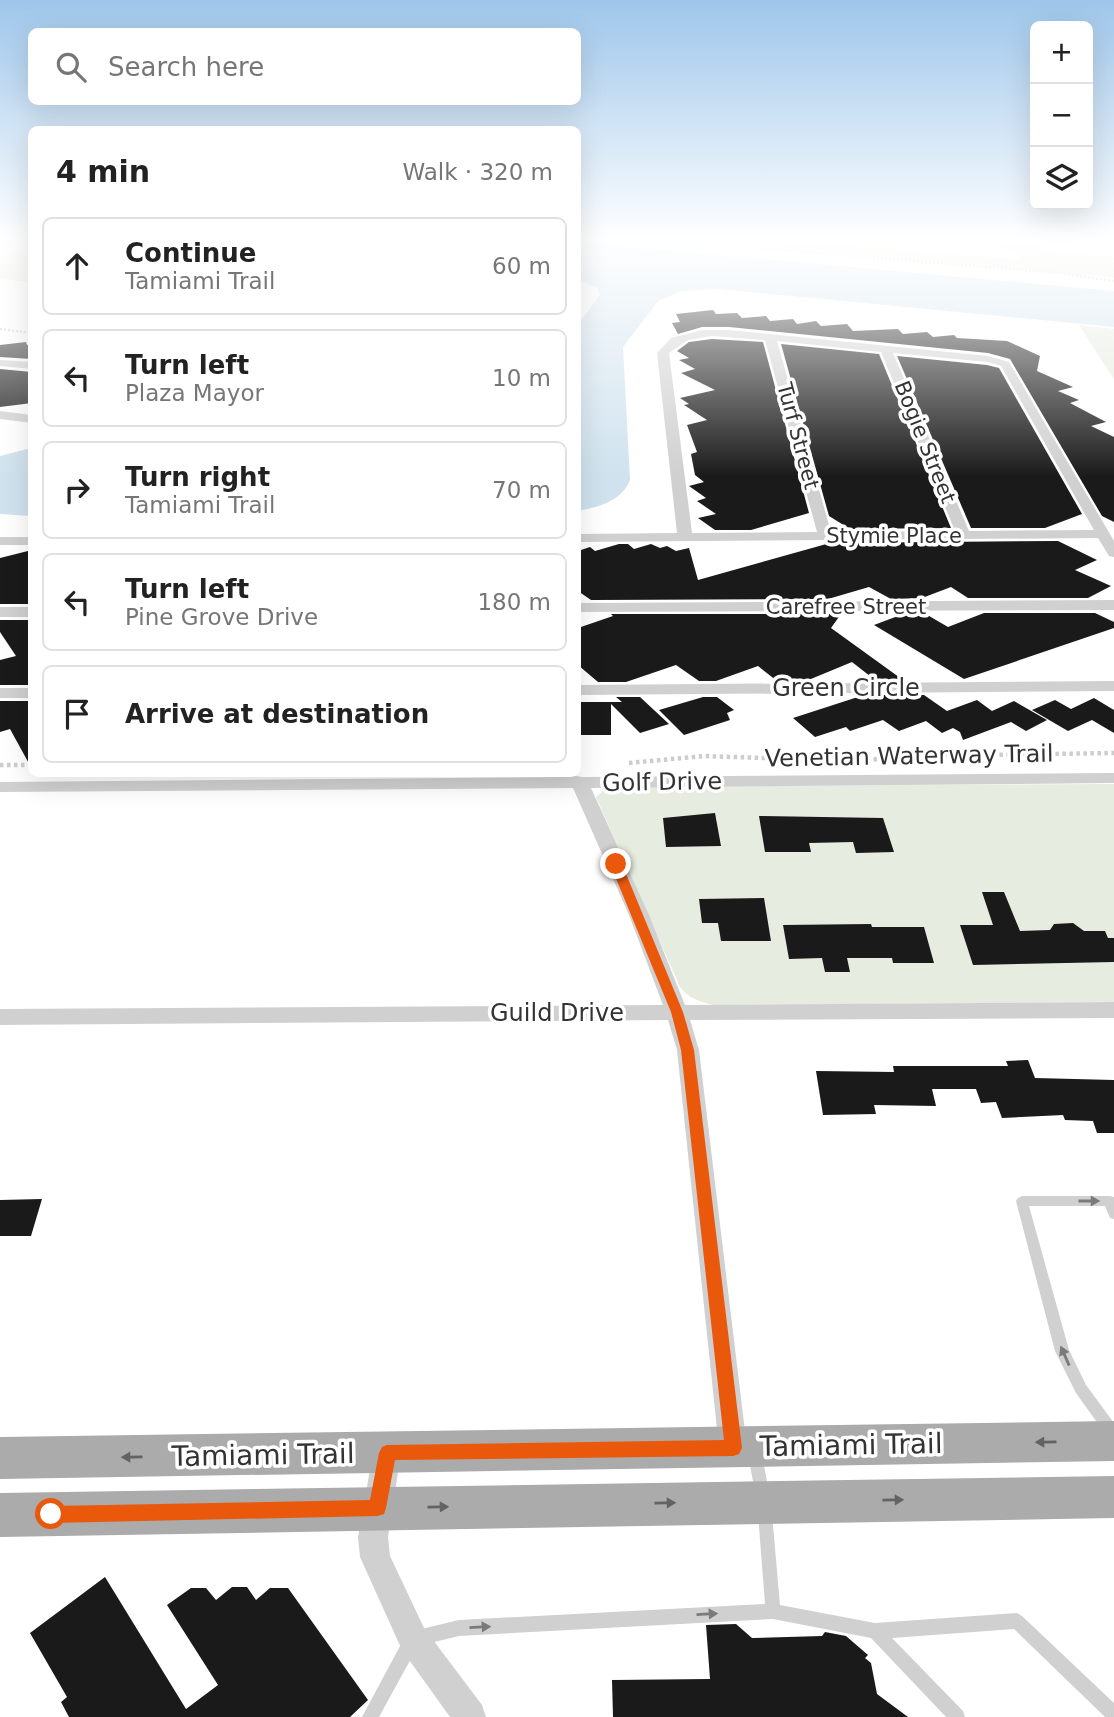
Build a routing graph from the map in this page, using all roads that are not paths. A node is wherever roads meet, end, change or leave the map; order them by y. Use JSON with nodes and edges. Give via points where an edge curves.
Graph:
{"nodes":[{"id":1,"x":771,"y":337,"type":"junction"},
{"id":2,"x":886,"y":349,"type":"junction"},
{"id":3,"x":0,"y":363,"type":"edge"},
{"id":4,"x":28,"y":366,"type":"edge"},
{"id":5,"x":0,"y":415,"type":"edge"},
{"id":6,"x":28,"y":418,"type":"edge"},
{"id":7,"x":1103,"y":534,"type":"junction"},
{"id":8,"x":964,"y":535,"type":"junction"},
{"id":9,"x":825,"y":536,"type":"junction"},
{"id":10,"x":685,"y":537,"type":"junction"},
{"id":11,"x":581,"y":538,"type":"edge"},
{"id":12,"x":0,"y":541,"type":"edge"},
{"id":13,"x":28,"y":541,"type":"edge"},
{"id":14,"x":1114,"y":553,"type":"edge"},
{"id":15,"x":1114,"y":605,"type":"edge"},
{"id":16,"x":581,"y":608,"type":"edge"},
{"id":17,"x":0,"y":612,"type":"edge"},
{"id":18,"x":28,"y":612,"type":"edge"},
{"id":19,"x":1114,"y":686,"type":"edge"},
{"id":20,"x":581,"y":690,"type":"edge"},
{"id":21,"x":28,"y":693,"type":"edge"},
{"id":22,"x":0,"y":694,"type":"edge"},
{"id":23,"x":572,"y":778,"type":"edge"},
{"id":24,"x":1114,"y":778,"type":"edge"},
{"id":25,"x":0,"y":787,"type":"edge"},
{"id":26,"x":1114,"y":1010,"type":"edge"},
{"id":27,"x":677,"y":1012,"type":"junction"},
{"id":28,"x":0,"y":1017,"type":"edge"},
{"id":29,"x":1114,"y":1214,"type":"edge"},
{"id":30,"x":1114,"y":1434,"type":"edge"},
{"id":31,"x":1114,"y":1441,"type":"edge"},
{"id":32,"x":744,"y":1448,"type":"junction"},
{"id":33,"x":387,"y":1453,"type":"junction"},
{"id":34,"x":0,"y":1458,"type":"edge"},
{"id":35,"x":1114,"y":1497,"type":"edge"},
{"id":36,"x":763,"y":1501,"type":"junction"},
{"id":37,"x":377,"y":1508,"type":"junction"},
{"id":38,"x":0,"y":1515,"type":"edge"},
{"id":39,"x":773,"y":1611,"type":"junction"},
{"id":40,"x":875,"y":1631,"type":"junction"},
{"id":41,"x":413,"y":1639,"type":"junction"},
{"id":42,"x":1114,"y":1714,"type":"edge"},
{"id":43,"x":370,"y":1717,"type":"edge"},
{"id":44,"x":470,"y":1717,"type":"edge"},
{"id":45,"x":957,"y":1717,"type":"edge"}],
"edges":[{"from":1,"to":2,"type":"street"},
{"from":1,"to":9,"type":"street","name":"Turf Street"},
{"from":1,"to":10,"type":"street","via":[[702,334],[678,339],[663,353]]},
{"from":2,"to":7,"type":"street","via":[[999,362],[1008,367]]},
{"from":2,"to":8,"type":"street","name":"Bogie Street"},
{"from":3,"to":4,"type":"street"},
{"from":5,"to":6,"type":"street"},
{"from":7,"to":8,"type":"street","name":"Stymie Place"},
{"from":7,"to":14,"type":"street"},
{"from":8,"to":9,"type":"street","name":"Stymie Place"},
{"from":9,"to":10,"type":"street","name":"Stymie Place"},
{"from":10,"to":11,"type":"street","name":"Stymie Place"},
{"from":12,"to":13,"type":"street"},
{"from":15,"to":16,"type":"street","name":"Carefree Street"},
{"from":17,"to":18,"type":"street"},
{"from":19,"to":20,"type":"street","name":"Green Circle"},
{"from":21,"to":22,"type":"street"},
{"from":23,"to":24,"type":"street","name":"Golf Drive"},
{"from":23,"to":25,"type":"street","name":"Golf Drive"},
{"from":23,"to":27,"type":"street","via":[[640,919]]},
{"from":26,"to":27,"type":"street","name":"Guild Drive"},
{"from":27,"to":28,"type":"street","name":"Guild Drive"},
{"from":27,"to":32,"type":"street","via":[[691,1070]]},
{"from":30,"to":29,"type":"lane","one_way":true,"via":[[1081,1388],[1062,1351],[1022,1201],[1110,1201]]},
{"from":31,"to":32,"type":"main road","name":"Tamiami Trail","one_way":true},
{"from":32,"to":33,"type":"main road","name":"Tamiami Trail"},
{"from":32,"to":36,"type":"lane"},
{"from":33,"to":34,"type":"main road","name":"Tamiami Trail","one_way":true},
{"from":33,"to":37,"type":"street"},
{"from":36,"to":35,"type":"main road","one_way":true},
{"from":37,"to":36,"type":"main road","one_way":true},
{"from":36,"to":39,"type":"lane"},
{"from":37,"to":38,"type":"main road"},
{"from":37,"to":41,"type":"street","via":[[375,1557]]},
{"from":39,"to":40,"type":"lane"},
{"from":41,"to":39,"type":"lane","one_way":true,"via":[[459,1628]]},
{"from":40,"to":42,"type":"lane","via":[[1017,1620]]},
{"from":40,"to":45,"type":"lane"},
{"from":41,"to":43,"type":"lane"},
{"from":41,"to":44,"type":"street"}]}
